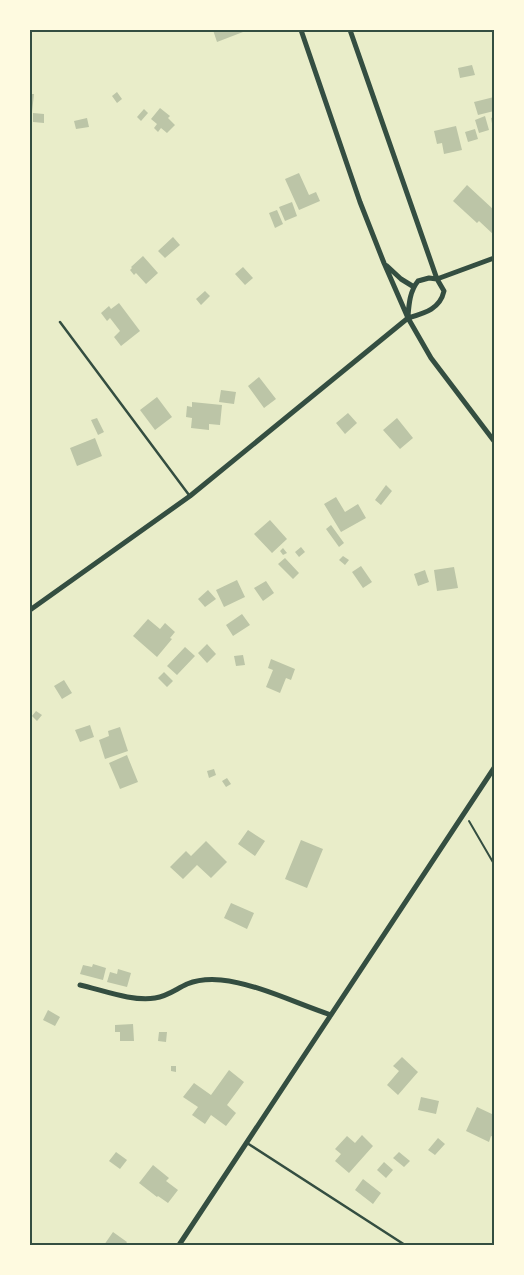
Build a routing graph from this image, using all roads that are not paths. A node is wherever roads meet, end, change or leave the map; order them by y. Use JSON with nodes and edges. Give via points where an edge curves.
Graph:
{"nodes":[{"id":1,"x":301,"y":30,"type":"edge"},
{"id":2,"x":350,"y":30,"type":"edge"},
{"id":3,"x":494,"y":258,"type":"edge"},
{"id":4,"x":384,"y":263,"type":"junction"},
{"id":5,"x":438,"y":279,"type":"junction"},
{"id":6,"x":414,"y":286,"type":"junction"},
{"id":7,"x":408,"y":318,"type":"junction"},
{"id":8,"x":60,"y":322,"type":"dead end"},
{"id":9,"x":494,"y":441,"type":"edge"},
{"id":10,"x":190,"y":496,"type":"junction"},
{"id":11,"x":30,"y":610,"type":"edge"},
{"id":12,"x":494,"y":768,"type":"edge"},
{"id":13,"x":80,"y":985,"type":"dead end"},
{"id":14,"x":331,"y":1015,"type":"junction"},
{"id":15,"x":247,"y":1143,"type":"junction"},
{"id":16,"x":179,"y":1245,"type":"edge"},
{"id":17,"x":405,"y":1245,"type":"edge"}],
"edges":[{"from":1,"to":4,"type":"street"},
{"from":2,"to":5,"type":"street"},
{"from":3,"to":5,"type":"street"},
{"from":4,"to":6,"type":"street","via":[[400,279]]},
{"from":4,"to":7,"type":"street"},
{"from":5,"to":6,"type":"street","via":[[418,281]]},
{"from":5,"to":7,"type":"street","via":[[444,291],[439,302],[426,313]]},
{"from":6,"to":7,"type":"street"},
{"from":7,"to":9,"type":"street","via":[[431,358]]},
{"from":7,"to":10,"type":"street"},
{"from":8,"to":10,"type":"lane"},
{"from":10,"to":11,"type":"street"},
{"from":12,"to":14,"type":"street"},
{"from":13,"to":14,"type":"street","via":[[133,998],[153,999],[168,995],[186,984],[220,980],[248,985]]},
{"from":14,"to":15,"type":"street"},
{"from":15,"to":16,"type":"street"},
{"from":15,"to":17,"type":"lane"}]}
